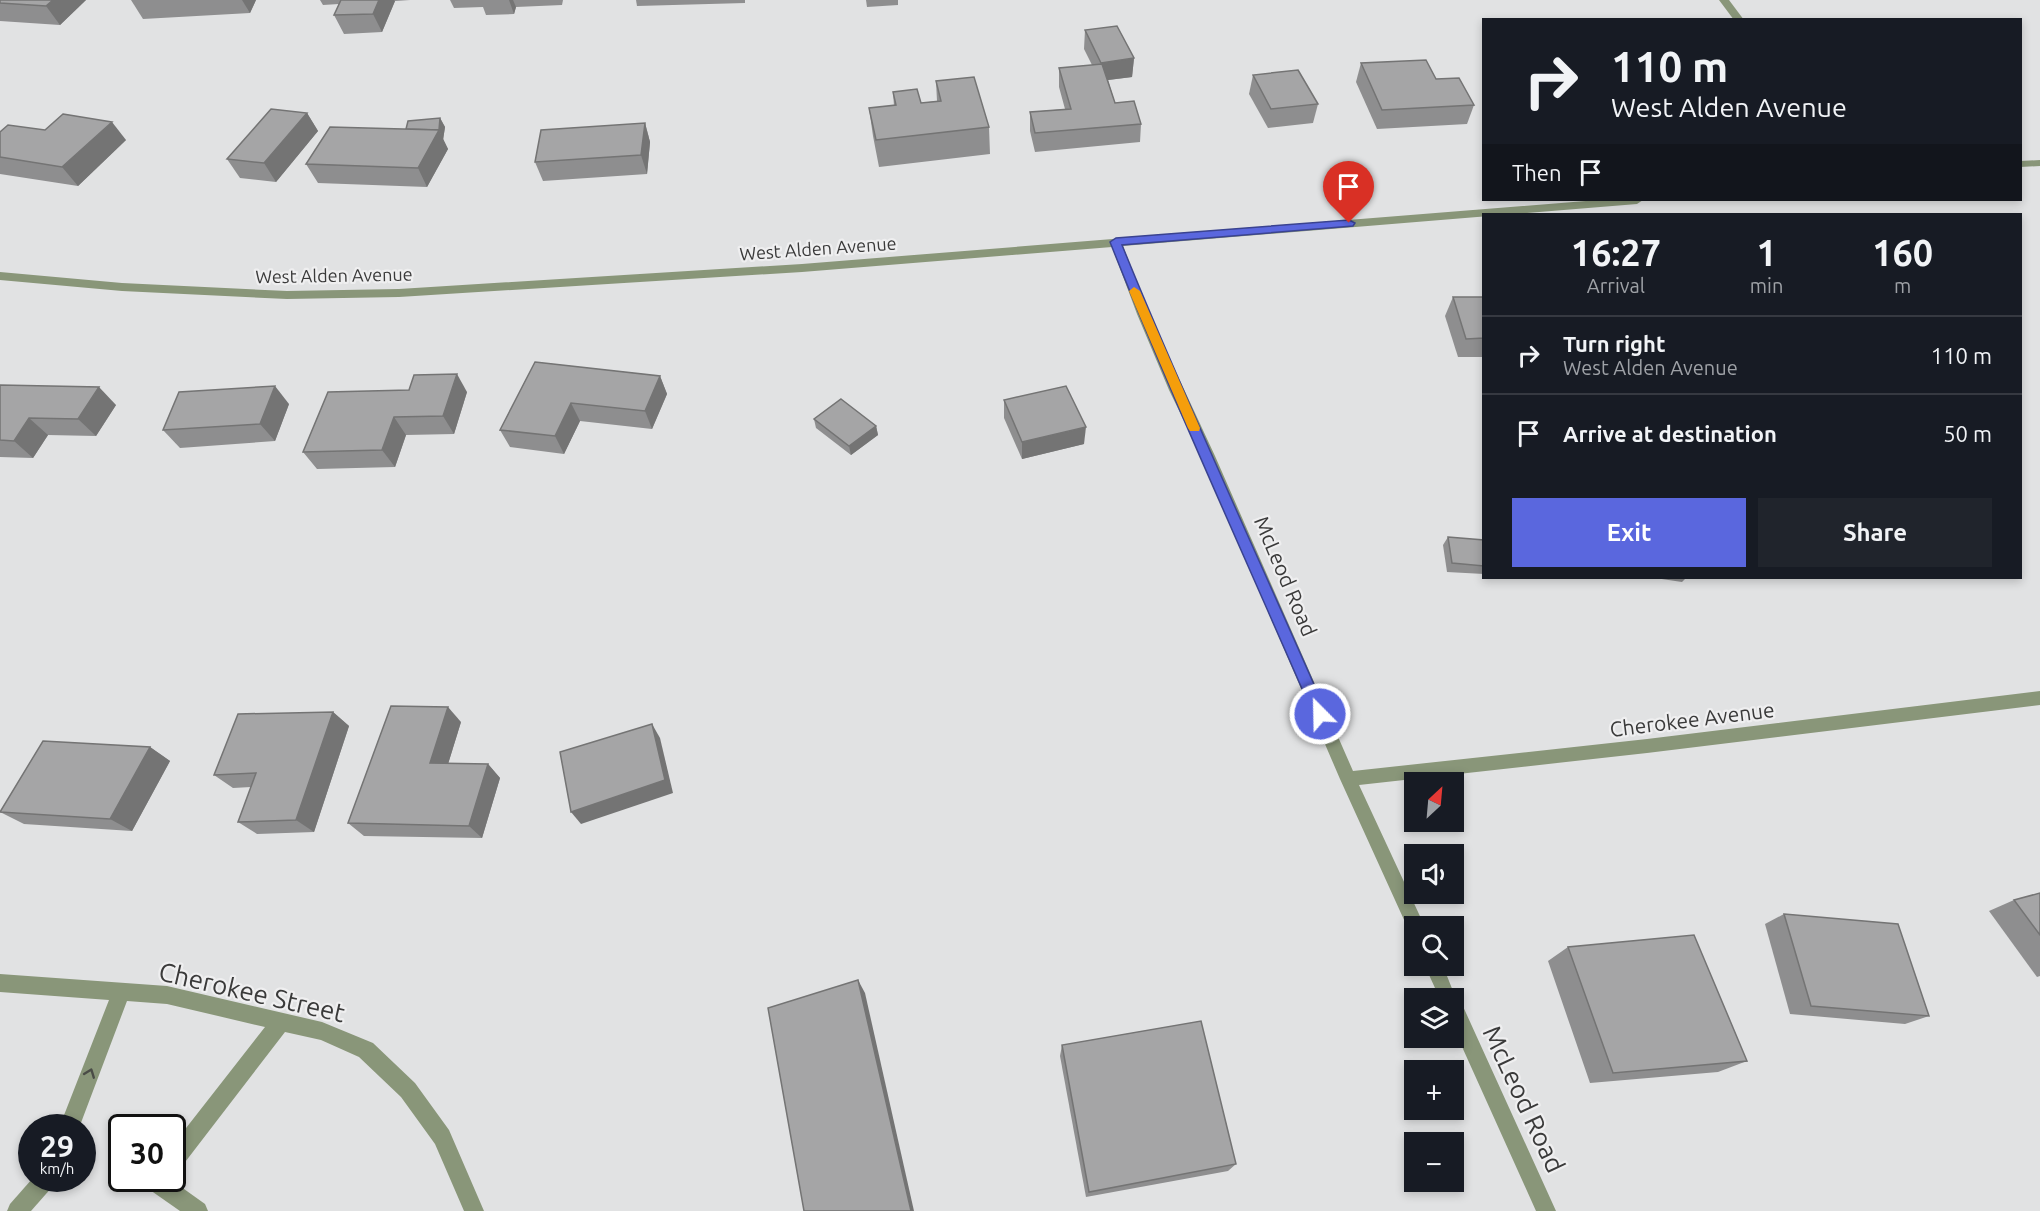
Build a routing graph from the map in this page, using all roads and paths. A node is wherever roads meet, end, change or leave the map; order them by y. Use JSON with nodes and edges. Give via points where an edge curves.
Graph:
{"nodes":[{"id":1,"x":1724,"y":0,"type":"edge"},
{"id":2,"x":1738,"y":18,"type":"edge"},
{"id":3,"x":2040,"y":163,"type":"edge"},
{"id":4,"x":2022,"y":164,"type":"edge"},
{"id":5,"x":1625,"y":201,"type":"edge"},
{"id":6,"x":1116,"y":242,"type":"junction"},
{"id":7,"x":0,"y":276,"type":"edge"},
{"id":8,"x":2040,"y":698,"type":"edge"},
{"id":9,"x":1348,"y":779,"type":"junction"},
{"id":10,"x":1411,"y":916,"type":"edge"},
{"id":11,"x":0,"y":982,"type":"edge"},
{"id":12,"x":121,"y":992,"type":"junction"},
{"id":13,"x":282,"y":1021,"type":"junction"},
{"id":14,"x":1464,"y":1031,"type":"edge"},
{"id":15,"x":74,"y":1114,"type":"edge"},
{"id":16,"x":186,"y":1145,"type":"edge"},
{"id":17,"x":34,"y":1192,"type":"edge"},
{"id":18,"x":170,"y":1192,"type":"edge"},
{"id":19,"x":17,"y":1211,"type":"edge"},
{"id":20,"x":198,"y":1211,"type":"edge"},
{"id":21,"x":474,"y":1211,"type":"edge"},
{"id":22,"x":1546,"y":1211,"type":"edge"}],
"edges":[{"from":1,"to":2,"type":"street"},
{"from":3,"to":4,"type":"street"},
{"from":5,"to":6,"type":"street","name":"West Alden Avenue"},
{"from":6,"to":7,"type":"street","name":"West Alden Avenue","via":[[802,268],[399,293],[287,295]]},
{"from":6,"to":9,"type":"street","name":"McLeod Road","via":[[1166,368]]},
{"from":8,"to":9,"type":"street","name":"Cherokee Avenue"},
{"from":9,"to":10,"type":"street","name":"McLeod Road"},
{"from":11,"to":12,"type":"street","name":"Cherokee Street"},
{"from":12,"to":13,"type":"street","name":"Cherokee Street","via":[[166,995]]},
{"from":15,"to":12,"type":"street","one_way":true},
{"from":13,"to":16,"type":"street"},
{"from":13,"to":21,"type":"street","name":"Cherokee Street","via":[[322,1031],[366,1050],[408,1090],[442,1137]]},
{"from":14,"to":22,"type":"street","name":"McLeod Road"},
{"from":17,"to":19,"type":"street"},
{"from":18,"to":20,"type":"street"}]}
